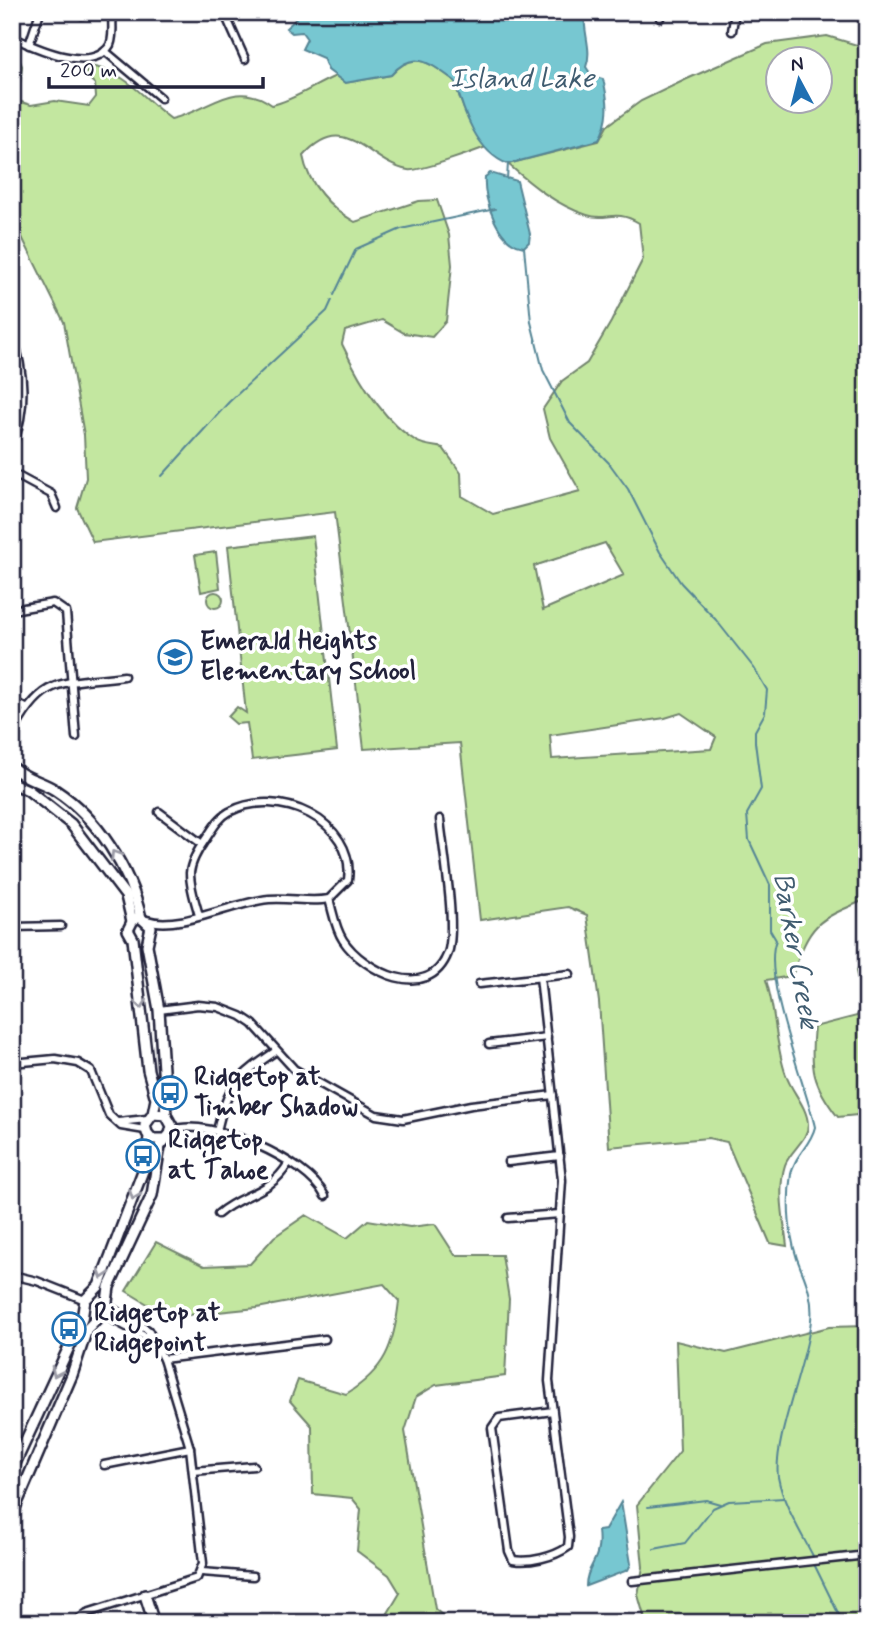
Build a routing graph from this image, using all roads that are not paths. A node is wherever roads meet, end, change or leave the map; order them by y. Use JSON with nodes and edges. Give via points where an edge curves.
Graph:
{"nodes":[{"id":1,"x":40,"y":12,"type":"edge"},
{"id":2,"x":111,"y":12,"type":"edge"},
{"id":3,"x":224,"y":12,"type":"edge"},
{"id":4,"x":735,"y":12,"type":"edge"},
{"id":5,"x":732,"y":31,"type":"dead end"},
{"id":6,"x":12,"y":37,"type":"edge"},
{"id":7,"x":29,"y":45,"type":"junction"},
{"id":8,"x":105,"y":51,"type":"junction"},
{"id":9,"x":245,"y":59,"type":"dead end"},
{"id":10,"x":161,"y":98,"type":"dead end"},
{"id":11,"x":12,"y":332,"type":"edge"},
{"id":12,"x":12,"y":448,"type":"edge"},
{"id":13,"x":12,"y":473,"type":"edge"},
{"id":14,"x":57,"y":508,"type":"dead end"},
{"id":15,"x":12,"y":610,"type":"edge"},
{"id":16,"x":124,"y":676,"type":"dead end"},
{"id":17,"x":73,"y":682,"type":"junction"},
{"id":18,"x":12,"y":701,"type":"edge"},
{"id":19,"x":26,"y":708,"type":"junction"},
{"id":20,"x":12,"y":735,"type":"edge"},
{"id":21,"x":76,"y":737,"type":"dead end"},
{"id":22,"x":12,"y":767,"type":"edge"},
{"id":23,"x":12,"y":782,"type":"edge"},
{"id":24,"x":159,"y":812,"type":"dead end"},
{"id":25,"x":440,"y":819,"type":"dead end"},
{"id":26,"x":202,"y":844,"type":"junction"},
{"id":27,"x":329,"y":899,"type":"junction"},
{"id":28,"x":199,"y":915,"type":"junction"},
{"id":29,"x":140,"y":920,"type":"junction"},
{"id":30,"x":12,"y":926,"type":"edge"},
{"id":31,"x":61,"y":926,"type":"dead end"},
{"id":32,"x":152,"y":931,"type":"junction"},
{"id":33,"x":133,"y":939,"type":"junction"},
{"id":34,"x":570,"y":974,"type":"dead end"},
{"id":35,"x":540,"y":977,"type":"junction"},
{"id":36,"x":479,"y":984,"type":"dead end"},
{"id":37,"x":159,"y":1010,"type":"junction"},
{"id":38,"x":547,"y":1037,"type":"junction"},
{"id":39,"x":489,"y":1044,"type":"dead end"},
{"id":40,"x":276,"y":1051,"type":"junction"},
{"id":41,"x":12,"y":1063,"type":"edge"},
{"id":42,"x":553,"y":1096,"type":"junction"},
{"id":43,"x":150,"y":1117,"type":"junction"},
{"id":44,"x":118,"y":1122,"type":"junction"},
{"id":45,"x":172,"y":1124,"type":"junction"},
{"id":46,"x":217,"y":1132,"type":"junction"},
{"id":47,"x":147,"y":1133,"type":"junction"},
{"id":48,"x":163,"y":1139,"type":"junction"},
{"id":49,"x":560,"y":1156,"type":"junction"},
{"id":50,"x":508,"y":1162,"type":"dead end"},
{"id":51,"x":288,"y":1164,"type":"junction"},
{"id":52,"x":325,"y":1196,"type":"dead end"},
{"id":53,"x":218,"y":1214,"type":"dead end"},
{"id":54,"x":560,"y":1214,"type":"junction"},
{"id":55,"x":508,"y":1218,"type":"dead end"},
{"id":56,"x":12,"y":1275,"type":"edge"},
{"id":57,"x":88,"y":1302,"type":"junction"},
{"id":58,"x":102,"y":1309,"type":"junction"},
{"id":59,"x":325,"y":1339,"type":"dead end"},
{"id":60,"x":163,"y":1359,"type":"junction"},
{"id":61,"x":553,"y":1411,"type":"junction"},
{"id":62,"x":190,"y":1448,"type":"junction"},
{"id":63,"x":104,"y":1465,"type":"dead end"},
{"id":64,"x":254,"y":1466,"type":"dead end"},
{"id":65,"x":12,"y":1470,"type":"edge"},
{"id":66,"x":193,"y":1471,"type":"junction"},
{"id":67,"x":12,"y":1515,"type":"edge"},
{"id":68,"x":867,"y":1555,"type":"edge"},
{"id":69,"x":202,"y":1572,"type":"junction"},
{"id":70,"x":253,"y":1576,"type":"dead end"},
{"id":71,"x":632,"y":1581,"type":"dead end"},
{"id":72,"x":145,"y":1595,"type":"junction"},
{"id":73,"x":74,"y":1623,"type":"edge"},
{"id":74,"x":154,"y":1623,"type":"edge"}],
"edges":[{"from":1,"to":7,"type":"street"},
{"from":2,"to":8,"type":"street","via":[[111,43]]},
{"from":3,"to":9,"type":"street"},
{"from":4,"to":5,"type":"street"},
{"from":6,"to":7,"type":"street"},
{"from":7,"to":8,"type":"street","via":[[64,58]]},
{"from":8,"to":10,"type":"street"},
{"from":11,"to":12,"type":"street","via":[[22,364],[25,398]]},
{"from":13,"to":14,"type":"street","via":[[51,494]]},
{"from":15,"to":17,"type":"street","via":[[60,604],[66,612]]},
{"from":16,"to":17,"type":"street"},
{"from":17,"to":19,"type":"street","via":[[51,685]]},
{"from":17,"to":21,"type":"street"},
{"from":18,"to":19,"type":"street"},
{"from":19,"to":20,"type":"street"},
{"from":29,"to":22,"type":"main road","one_way":true,"via":[[124,870],[91,822],[56,791]]},
{"from":23,"to":29,"type":"main road","via":[[71,824]]},
{"from":24,"to":26,"type":"street"},
{"from":25,"to":27,"type":"street","via":[[451,934],[446,957],[428,975],[401,980],[377,971],[343,940]]},
{"from":26,"to":27,"type":"street","via":[[225,814],[239,808],[272,804],[307,812],[334,830],[345,850],[348,880]]},
{"from":26,"to":28,"type":"street","via":[[190,870]]},
{"from":27,"to":28,"type":"street","via":[[269,899]]},
{"from":28,"to":32,"type":"street"},
{"from":29,"to":32,"type":"main road"},
{"from":29,"to":33,"type":"main road","via":[[128,930]]},
{"from":30,"to":31,"type":"street"},
{"from":32,"to":33,"type":"main road","via":[[141,941]]},
{"from":32,"to":37,"type":"main road"},
{"from":33,"to":43,"type":"main road","one_way":true,"via":[[148,1070],[156,1098]]},
{"from":34,"to":35,"type":"street"},
{"from":35,"to":36,"type":"street"},
{"from":35,"to":38,"type":"street"},
{"from":37,"to":40,"type":"street","via":[[198,1005],[228,1010],[253,1024]]},
{"from":37,"to":45,"type":"main road"},
{"from":38,"to":39,"type":"street"},
{"from":38,"to":42,"type":"street"},
{"from":40,"to":42,"type":"street","via":[[318,1084],[368,1113],[388,1118]]},
{"from":40,"to":46,"type":"street","via":[[231,1087]]},
{"from":41,"to":44,"type":"street","via":[[54,1059],[78,1063],[91,1071],[110,1115]]},
{"from":42,"to":49,"type":"street"},
{"from":43,"to":44,"type":"street"},
{"from":43,"to":45,"type":"main road"},
{"from":43,"to":47,"type":"main road"},
{"from":44,"to":47,"type":"street"},
{"from":45,"to":46,"type":"street"},
{"from":45,"to":48,"type":"main road"},
{"from":46,"to":51,"type":"street","via":[[237,1136]]},
{"from":47,"to":48,"type":"main road"},
{"from":47,"to":57,"type":"main road","one_way":true,"via":[[146,1163]]},
{"from":48,"to":58,"type":"main road","via":[[152,1195]]},
{"from":49,"to":50,"type":"street"},
{"from":49,"to":54,"type":"street"},
{"from":51,"to":52,"type":"street","via":[[316,1181]]},
{"from":51,"to":53,"type":"street","via":[[269,1186]]},
{"from":54,"to":55,"type":"street"},
{"from":54,"to":61,"type":"street","via":[[549,1381]]},
{"from":56,"to":57,"type":"street"},
{"from":57,"to":58,"type":"main road"},
{"from":57,"to":58,"type":"main road"},
{"from":57,"to":65,"type":"main road","one_way":true},
{"from":58,"to":60,"type":"street","via":[[151,1336]]},
{"from":58,"to":67,"type":"main road","via":[[87,1329]]},
{"from":59,"to":60,"type":"street"},
{"from":60,"to":62,"type":"street"},
{"from":61,"to":61,"type":"street","via":[[568,1547],[523,1562],[513,1560],[492,1428],[499,1418]]},
{"from":62,"to":63,"type":"street"},
{"from":62,"to":66,"type":"street"},
{"from":64,"to":66,"type":"street"},
{"from":66,"to":69,"type":"street"},
{"from":68,"to":71,"type":"street"},
{"from":69,"to":70,"type":"street"},
{"from":69,"to":72,"type":"street","via":[[197,1578]]},
{"from":72,"to":73,"type":"street","via":[[87,1613]]},
{"from":72,"to":74,"type":"main road"}]}
